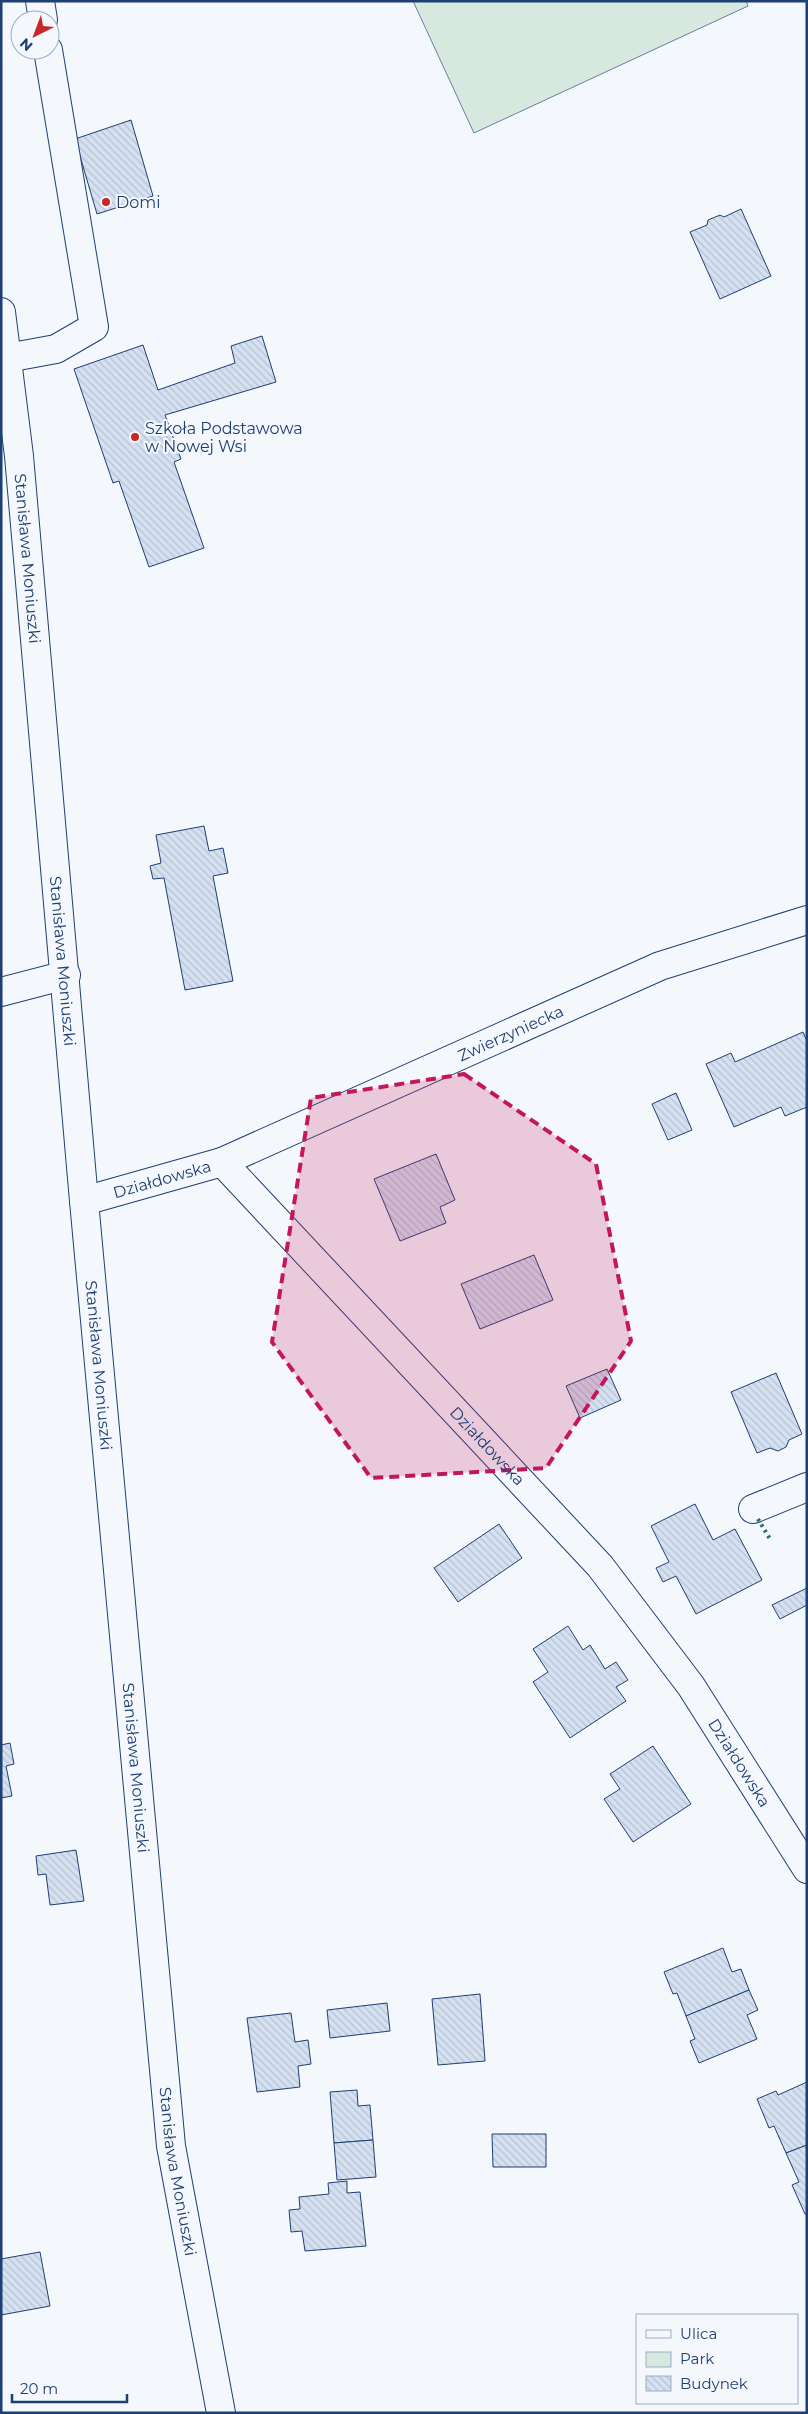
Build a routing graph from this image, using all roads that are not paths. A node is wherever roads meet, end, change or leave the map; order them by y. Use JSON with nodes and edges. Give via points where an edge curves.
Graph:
{"nodes":[{"id":1,"x":50,"y":60,"type":"edge"},
{"id":2,"x":1,"y":312,"type":"edge"},
{"id":3,"x":7,"y":358,"type":"junction"},
{"id":4,"x":807,"y":920,"type":"edge"},
{"id":5,"x":66,"y":975,"type":"junction"},
{"id":6,"x":1,"y":992,"type":"edge"},
{"id":7,"x":222,"y":1162,"type":"junction"},
{"id":8,"x":84,"y":1201,"type":"junction"},
{"id":9,"x":807,"y":1487,"type":"edge"},
{"id":10,"x":753,"y":1509,"type":"dead end"},
{"id":11,"x":807,"y":1869,"type":"edge"},
{"id":12,"x":221,"y":2413,"type":"edge"}],
"edges":[{"from":1,"to":3,"type":"main road","via":[[94,327],[56,348]]},
{"from":2,"to":3,"type":"main road","name":"Stanisława Moniuszki"},
{"from":3,"to":5,"type":"main road","name":"Stanisława Moniuszki","via":[[19,456]]},
{"from":4,"to":7,"type":"main road","name":"Zwierzyniecka","via":[[660,966]]},
{"from":5,"to":6,"type":"main road"},
{"from":5,"to":8,"type":"main road","name":"Stanisława Moniuszki"},
{"from":7,"to":8,"type":"main road","name":"Działdowska"},
{"from":7,"to":11,"type":"main road","name":"Działdowska","via":[[600,1566],[691,1686]]},
{"from":8,"to":12,"type":"main road","name":"Stanisława Moniuszki","via":[[171,2146]]},
{"from":9,"to":10,"type":"main road"}]}
